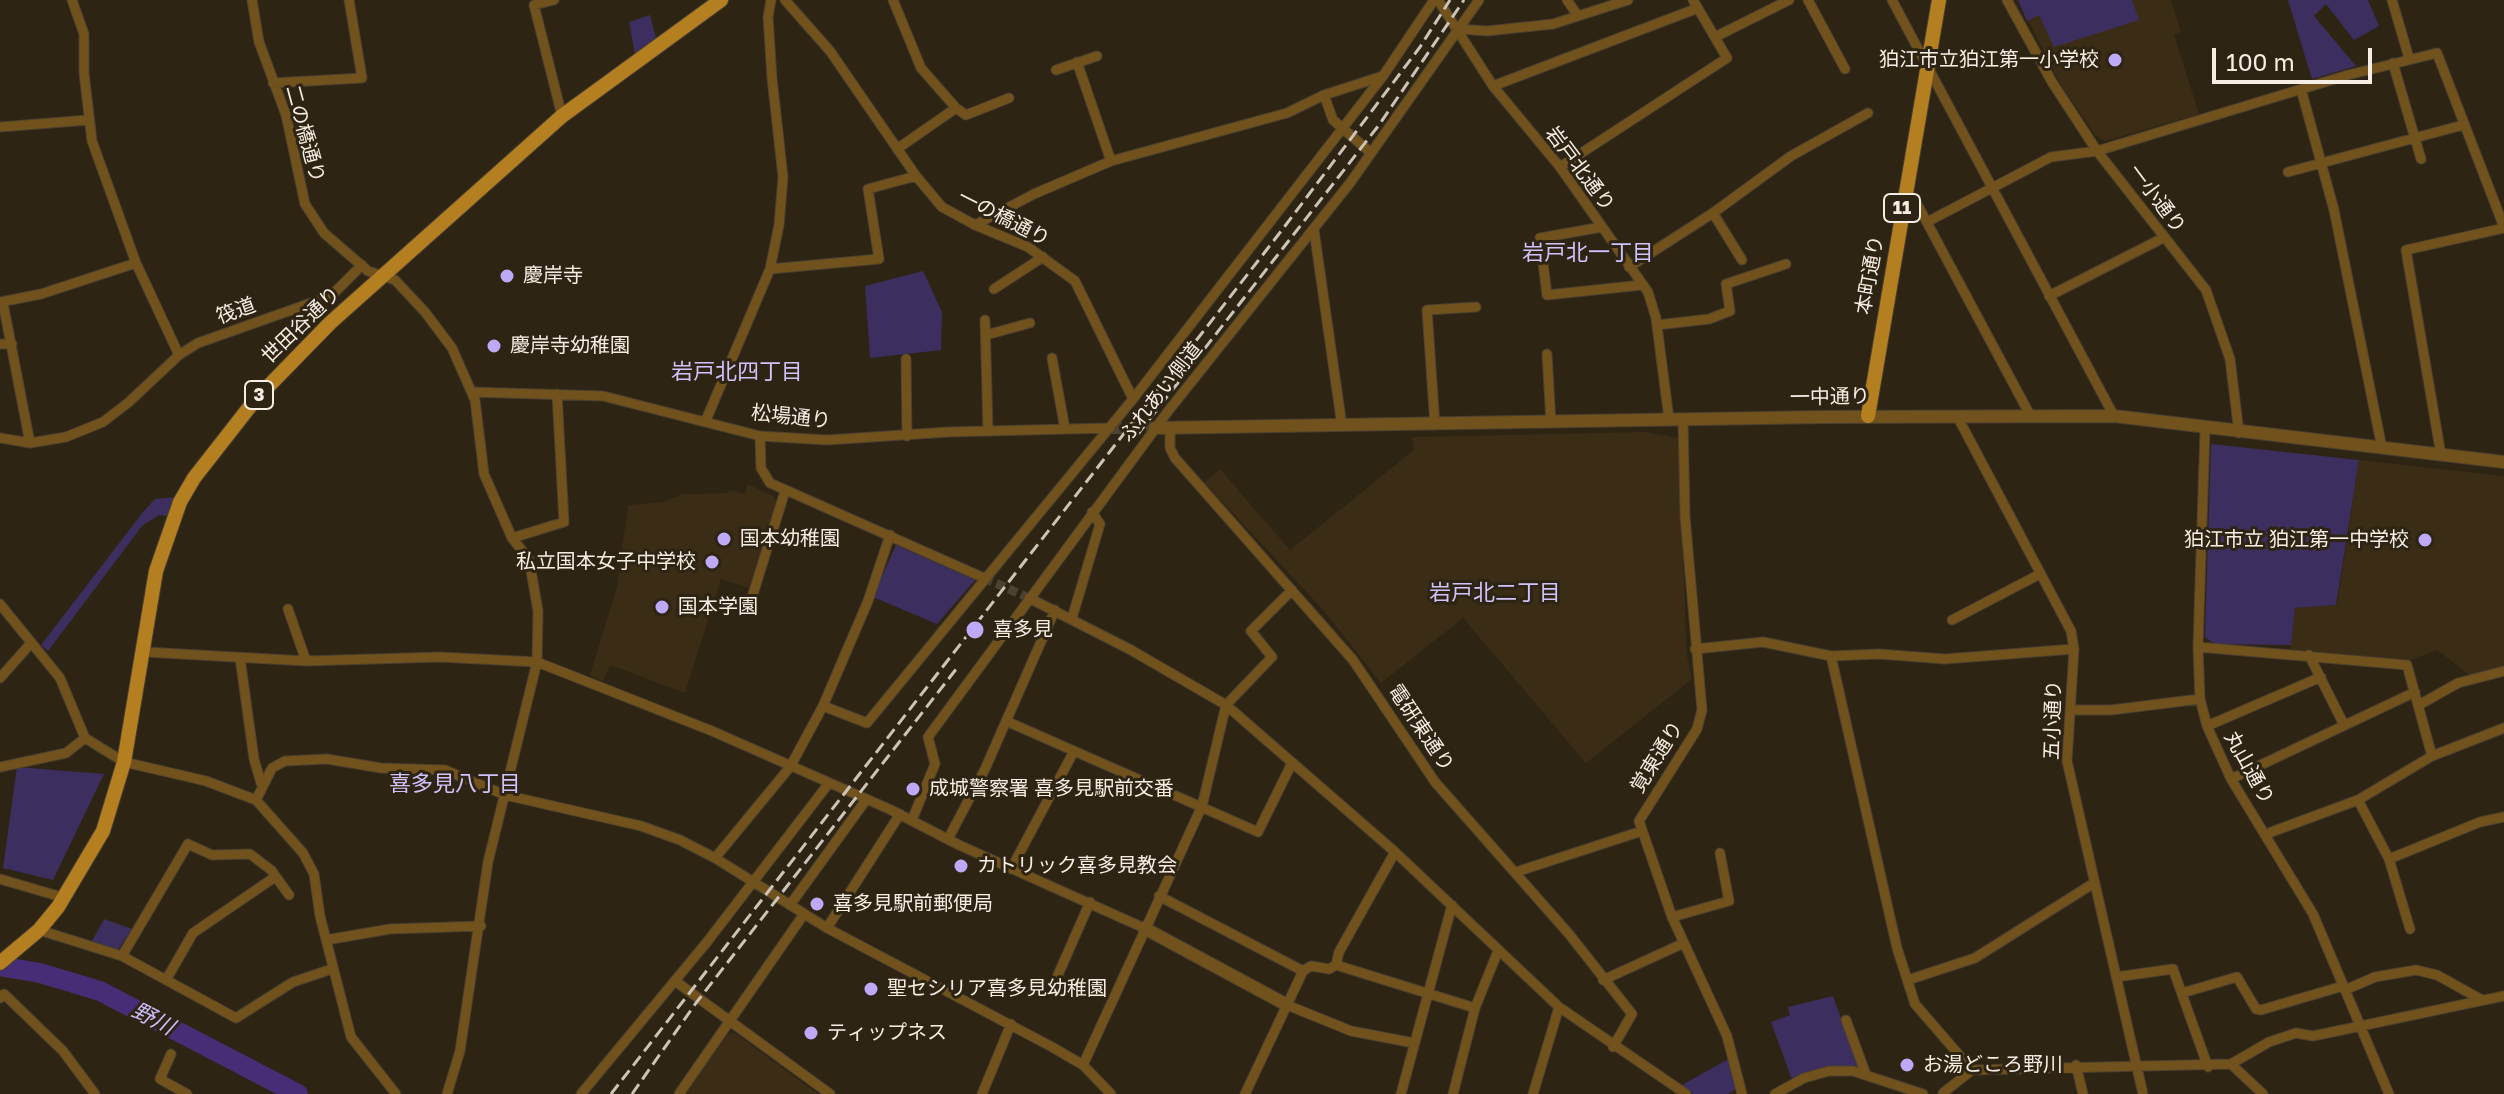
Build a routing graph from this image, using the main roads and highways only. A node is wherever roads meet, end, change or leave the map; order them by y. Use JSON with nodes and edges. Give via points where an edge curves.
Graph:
{"nodes":[{"id":1,"x":721,"y":0,"type":"edge"},
{"id":2,"x":1939,"y":0,"type":"edge"},
{"id":3,"x":1868,"y":416,"type":"road end"},
{"id":4,"x":0,"y":963,"type":"edge"}],
"edges":[{"from":1,"to":4,"type":"main road","name":"世田谷通り","number":"3","via":[[562,116],[382,276],[276,377],[186,492],[156,571],[124,762],[103,831],[65,898],[39,930]]},
{"from":2,"to":3,"type":"main road","name":"本町通り","number":"11"}]}
